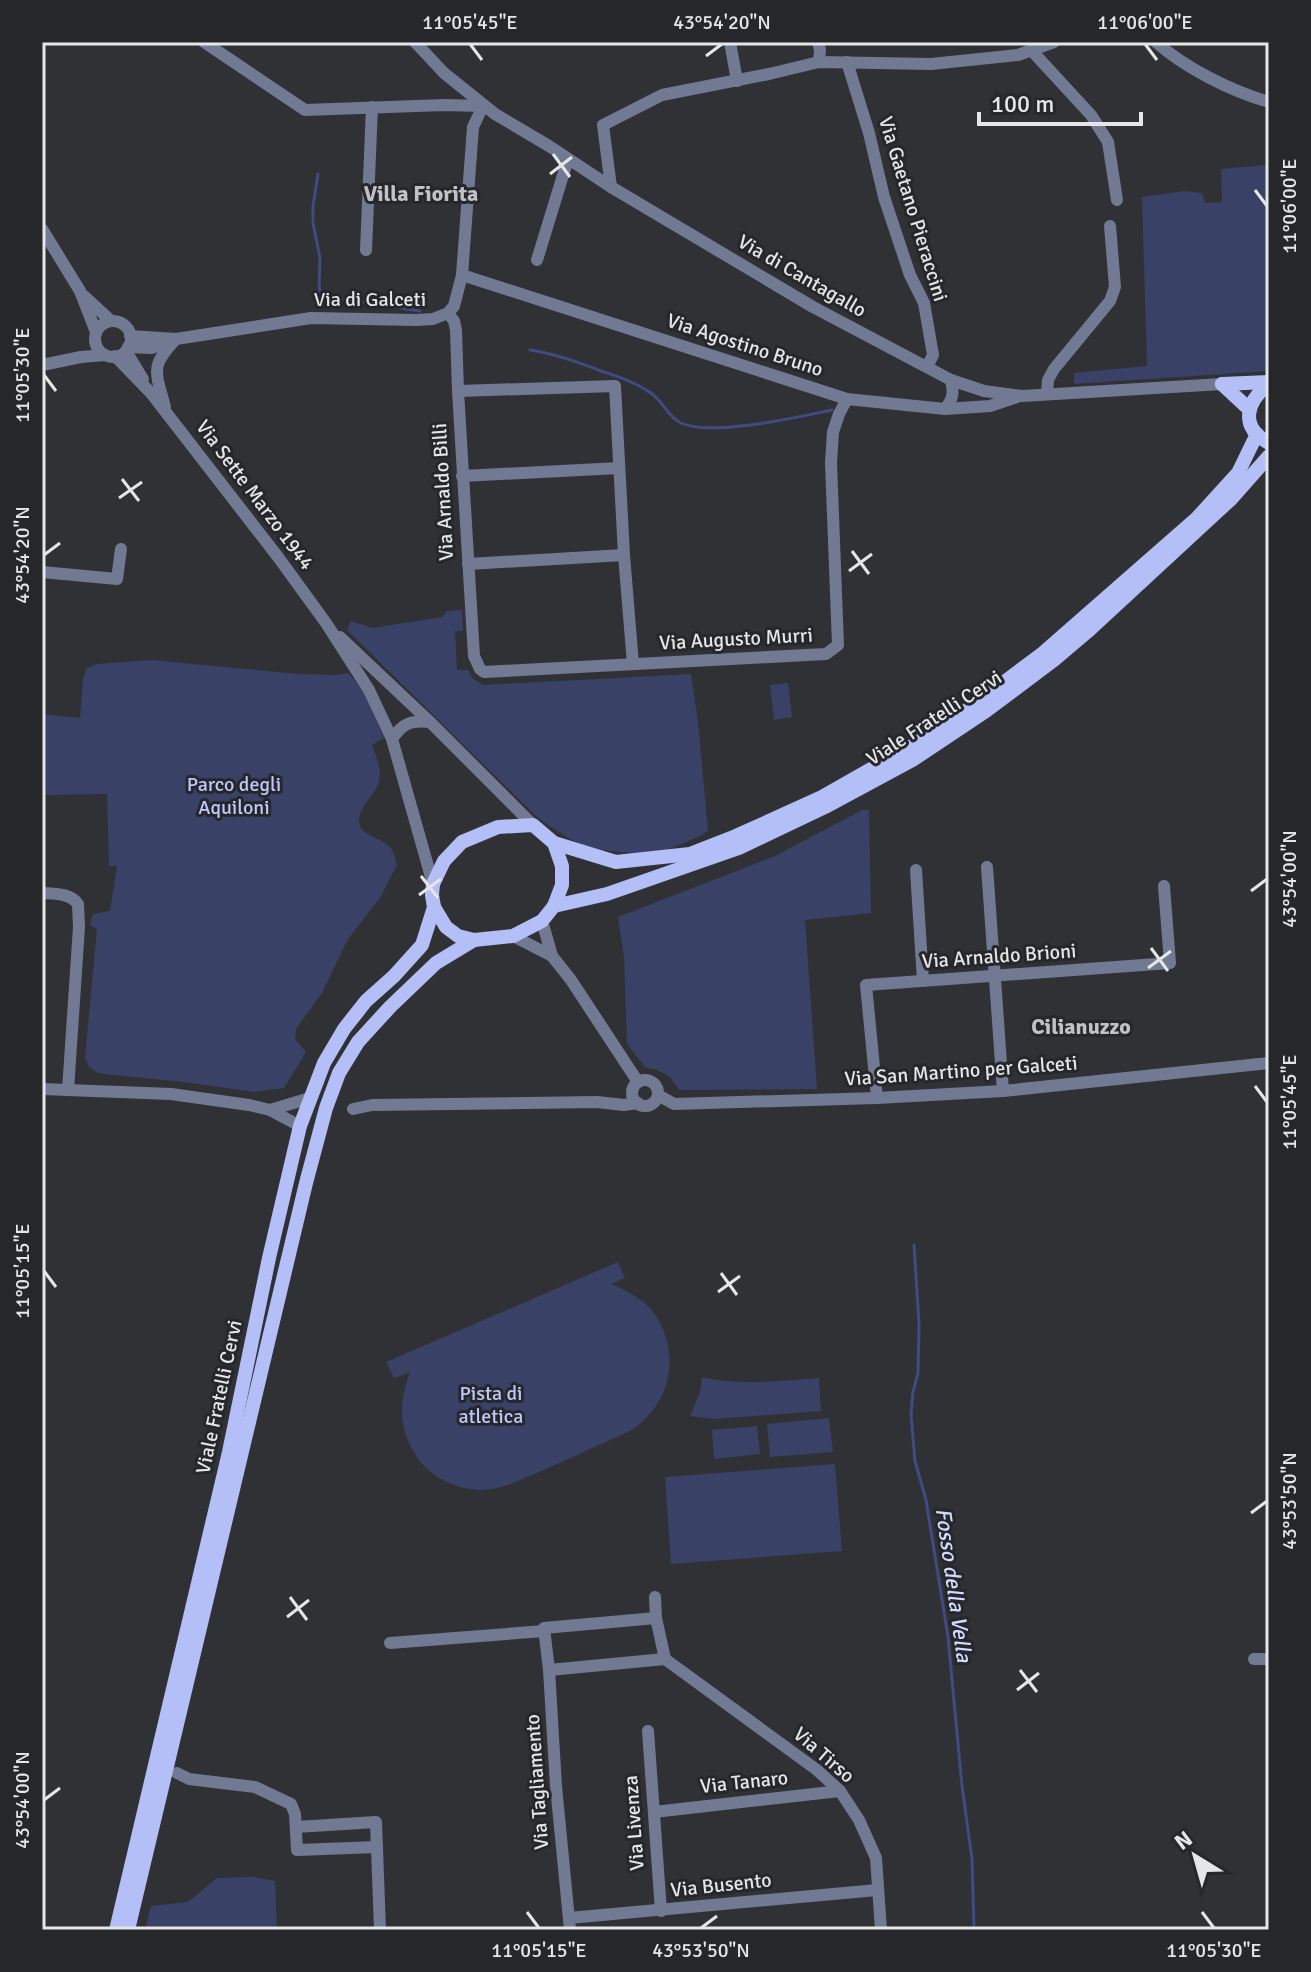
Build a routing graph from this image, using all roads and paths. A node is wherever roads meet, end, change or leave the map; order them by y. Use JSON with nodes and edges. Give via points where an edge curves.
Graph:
{"nodes":[{"id":1,"x":204,"y":42,"type":"edge"},
{"id":2,"x":415,"y":42,"type":"edge"},
{"id":3,"x":730,"y":42,"type":"edge"},
{"id":4,"x":818,"y":42,"type":"edge"},
{"id":5,"x":1054,"y":42,"type":"edge"},
{"id":6,"x":1156,"y":42,"type":"edge"},
{"id":7,"x":1032,"y":51,"type":"junction"},
{"id":8,"x":819,"y":62,"type":"junction"},
{"id":9,"x":847,"y":62,"type":"junction"},
{"id":10,"x":737,"y":81,"type":"junction"},
{"id":11,"x":1269,"y":102,"type":"edge"},
{"id":12,"x":483,"y":106,"type":"junction"},
{"id":13,"x":372,"y":107,"type":"junction"},
{"id":14,"x":568,"y":159,"type":"junction"},
{"id":15,"x":611,"y":187,"type":"junction"},
{"id":16,"x":1117,"y":200,"type":"dead end"},
{"id":17,"x":1110,"y":226,"type":"dead end"},
{"id":18,"x":42,"y":229,"type":"edge"},
{"id":19,"x":366,"y":250,"type":"dead end"},
{"id":20,"x":537,"y":260,"type":"dead end"},
{"id":21,"x":462,"y":275,"type":"junction"},
{"id":22,"x":80,"y":291,"type":"junction"},
{"id":23,"x":448,"y":313,"type":"junction"},
{"id":24,"x":111,"y":321,"type":"junction"},
{"id":25,"x":95,"y":335,"type":"junction"},
{"id":26,"x":176,"y":339,"type":"junction"},
{"id":27,"x":121,"y":349,"type":"junction"},
{"id":28,"x":63,"y":360,"type":"junction"},
{"id":29,"x":42,"y":365,"type":"edge"},
{"id":30,"x":927,"y":367,"type":"junction"},
{"id":31,"x":951,"y":380,"type":"junction"},
{"id":32,"x":1269,"y":383,"type":"edge"},
{"id":33,"x":1222,"y":384,"type":"junction"},
{"id":34,"x":458,"y":391,"type":"junction"},
{"id":35,"x":1047,"y":394,"type":"junction"},
{"id":36,"x":1022,"y":396,"type":"junction"},
{"id":37,"x":847,"y":399,"type":"junction"},
{"id":38,"x":945,"y":409,"type":"junction"},
{"id":39,"x":1249,"y":409,"type":"junction"},
{"id":40,"x":166,"y":411,"type":"junction"},
{"id":41,"x":1263,"y":439,"type":"edge"},
{"id":42,"x":1269,"y":456,"type":"edge"},
{"id":43,"x":619,"y":468,"type":"junction"},
{"id":44,"x":462,"y":476,"type":"junction"},
{"id":45,"x":121,"y":549,"type":"dead end"},
{"id":46,"x":624,"y":555,"type":"junction"},
{"id":47,"x":468,"y":564,"type":"junction"},
{"id":48,"x":42,"y":572,"type":"edge"},
{"id":49,"x":326,"y":623,"type":"junction"},
{"id":50,"x":633,"y":664,"type":"junction"},
{"id":51,"x":480,"y":669,"type":"joint"},
{"id":52,"x":430,"y":722,"type":"junction"},
{"id":53,"x":392,"y":739,"type":"junction"},
{"id":54,"x":533,"y":825,"type":"junction"},
{"id":55,"x":554,"y":843,"type":"junction"},
{"id":56,"x":987,"y":867,"type":"dead end"},
{"id":57,"x":916,"y":870,"type":"dead end"},
{"id":58,"x":433,"y":884,"type":"junction"},
{"id":59,"x":1164,"y":886,"type":"dead end"},
{"id":60,"x":42,"y":893,"type":"edge"},
{"id":61,"x":554,"y":906,"type":"junction"},
{"id":62,"x":434,"y":907,"type":"junction"},
{"id":63,"x":542,"y":921,"type":"junction"},
{"id":64,"x":513,"y":936,"type":"junction"},
{"id":65,"x":474,"y":940,"type":"junction"},
{"id":66,"x":552,"y":956,"type":"junction"},
{"id":67,"x":994,"y":976,"type":"junction"},
{"id":68,"x":923,"y":981,"type":"junction"},
{"id":69,"x":1269,"y":1063,"type":"edge"},
{"id":70,"x":636,"y":1086,"type":"junction"},
{"id":71,"x":42,"y":1089,"type":"edge"},
{"id":72,"x":68,"y":1090,"type":"junction"},
{"id":73,"x":1003,"y":1091,"type":"junction"},
{"id":74,"x":658,"y":1095,"type":"junction"},
{"id":75,"x":310,"y":1098,"type":"junction"},
{"id":76,"x":877,"y":1098,"type":"junction"},
{"id":77,"x":597,"y":1102,"type":"junction"},
{"id":78,"x":638,"y":1103,"type":"junction"},
{"id":79,"x":353,"y":1109,"type":"dead end"},
{"id":80,"x":270,"y":1110,"type":"junction"},
{"id":81,"x":300,"y":1126,"type":"junction"},
{"id":82,"x":655,"y":1597,"type":"dead end"},
{"id":83,"x":656,"y":1618,"type":"junction"},
{"id":84,"x":544,"y":1630,"type":"junction"},
{"id":85,"x":390,"y":1643,"type":"dead end"},
{"id":86,"x":665,"y":1659,"type":"junction"},
{"id":87,"x":1254,"y":1659,"type":"dead end"},
{"id":88,"x":1269,"y":1659,"type":"edge"},
{"id":89,"x":549,"y":1670,"type":"junction"},
{"id":90,"x":648,"y":1731,"type":"dead end"},
{"id":91,"x":177,"y":1773,"type":"dead end"},
{"id":92,"x":840,"y":1791,"type":"junction"},
{"id":93,"x":654,"y":1812,"type":"junction"},
{"id":94,"x":296,"y":1827,"type":"junction"},
{"id":95,"x":377,"y":1847,"type":"junction"},
{"id":96,"x":877,"y":1890,"type":"junction"},
{"id":97,"x":661,"y":1911,"type":"junction"},
{"id":98,"x":570,"y":1924,"type":"edge"},
{"id":99,"x":116,"y":1930,"type":"edge"},
{"id":100,"x":128,"y":1930,"type":"edge"},
{"id":101,"x":380,"y":1930,"type":"edge"},
{"id":102,"x":881,"y":1930,"type":"edge"}],
"edges":[{"from":1,"to":13,"type":"street","via":[[305,110]]},
{"from":2,"to":12,"type":"street","name":"Via di Cantagallo"},
{"from":3,"to":10,"type":"street"},
{"from":4,"to":8,"type":"street"},
{"from":5,"to":7,"type":"street"},
{"from":6,"to":11,"type":"street","via":[[1207,76]]},
{"from":7,"to":9,"type":"street","via":[[931,64]]},
{"from":7,"to":16,"type":"street","via":[[1091,115],[1108,142]]},
{"from":8,"to":9,"type":"street"},
{"from":8,"to":10,"type":"street"},
{"from":9,"to":30,"type":"street","name":"Via Gaetano Pieraccini","via":[[884,197],[924,303],[933,355]]},
{"from":10,"to":15,"type":"street","via":[[662,95],[603,125]]},
{"from":12,"to":13,"type":"street"},
{"from":12,"to":14,"type":"street","name":"Via di Cantagallo"},
{"from":12,"to":21,"type":"street","name":"Via di Galceti","via":[[473,127]]},
{"from":13,"to":19,"type":"street"},
{"from":14,"to":15,"type":"street","name":"Via di Cantagallo"},
{"from":14,"to":20,"type":"street"},
{"from":15,"to":30,"type":"street","name":"Via di Cantagallo","via":[[813,307]]},
{"from":17,"to":35,"type":"street","via":[[1115,287],[1110,301],[1054,369]]},
{"from":18,"to":22,"type":"street","name":"Via Sette Marzo 1944"},
{"from":21,"to":23,"type":"street","name":"Via di Galceti"},
{"from":21,"to":37,"type":"street","name":"Via Agostino Bruno"},
{"from":22,"to":24,"type":"street","name":"Via Sette Marzo 1944"},
{"from":22,"to":25,"type":"street","name":"Via Sette Marzo 1944"},
{"from":23,"to":26,"type":"street","name":"Via di Galceti","via":[[416,320],[311,318]]},
{"from":23,"to":34,"type":"street","name":"Via Arnaldo Billi","via":[[456,330]]},
{"from":24,"to":25,"type":"street"},
{"from":24,"to":27,"type":"street","name":"Via Sette Marzo 1944","via":[[126,326]]},
{"from":25,"to":27,"type":"street","name":"Via Sette Marzo 1944","via":[[97,348]]},
{"from":25,"to":28,"type":"street","name":"Via di Galceti"},
{"from":26,"to":27,"type":"street","name":"Via di Galceti","via":[[152,348]]},
{"from":26,"to":40,"type":"street","via":[[161,355],[156,373]]},
{"from":27,"to":28,"type":"street","name":"Via di Galceti"},
{"from":27,"to":40,"type":"street","name":"Via Sette Marzo 1944"},
{"from":28,"to":29,"type":"street","name":"Via di Galceti"},
{"from":30,"to":31,"type":"street","name":"Via di Cantagallo"},
{"from":31,"to":36,"type":"street","name":"Via di Cantagallo"},
{"from":31,"to":38,"type":"street","via":[[954,394]]},
{"from":32,"to":33,"type":"main road"},
{"from":32,"to":39,"type":"main road"},
{"from":33,"to":35,"type":"street","name":"Via di Cantagallo"},
{"from":33,"to":39,"type":"main road"},
{"from":34,"to":43,"type":"street","via":[[615,386]]},
{"from":34,"to":44,"type":"street","name":"Via Arnaldo Billi"},
{"from":35,"to":36,"type":"street","name":"Via di Cantagallo"},
{"from":36,"to":38,"type":"street","name":"Via Agostino Bruno","via":[[990,406]]},
{"from":37,"to":38,"type":"street","name":"Via Agostino Bruno"},
{"from":37,"to":50,"type":"street","name":"Via Augusto Murri","via":[[833,432],[831,463],[838,645],[826,654]]},
{"from":39,"to":41,"type":"main road","name":"Viale Fratelli Cervi","via":[[1250,423]]},
{"from":40,"to":49,"type":"street","name":"Via Sette Marzo 1944"},
{"from":41,"to":55,"type":"main road","name":"Viale Fratelli Cervi","via":[[1197,518],[1043,653],[906,750],[820,798],[690,854],[616,862]]},
{"from":42,"to":61,"type":"main road","name":"Viale Fratelli Cervi","via":[[1231,499],[1087,632],[914,759],[739,848],[607,894]]},
{"from":43,"to":44,"type":"street"},
{"from":43,"to":46,"type":"street"},
{"from":44,"to":47,"type":"street","name":"Via Arnaldo Billi"},
{"from":45,"to":48,"type":"street","via":[[117,579]]},
{"from":46,"to":47,"type":"street"},
{"from":46,"to":50,"type":"street"},
{"from":47,"to":51,"type":"street","name":"Via Arnaldo Billi","via":[[474,656]]},
{"from":49,"to":52,"type":"street"},
{"from":49,"to":53,"type":"street","via":[[369,690]]},
{"from":50,"to":51,"type":"street","name":"Via Augusto Murri","via":[[497,673]]},
{"from":52,"to":53,"type":"street","via":[[407,723]]},
{"from":52,"to":54,"type":"street"},
{"from":53,"to":58,"type":"street"},
{"from":54,"to":55,"type":"main road","name":"Viale Fratelli Cervi"},
{"from":54,"to":58,"type":"main road","via":[[498,827],[462,842],[444,861]]},
{"from":55,"to":61,"type":"main road","name":"Viale Fratelli Cervi","via":[[562,885]]},
{"from":56,"to":67,"type":"street"},
{"from":57,"to":68,"type":"street"},
{"from":58,"to":62,"type":"main road","name":"Viale Fratelli Cervi"},
{"from":59,"to":67,"type":"street","name":"Via Arnaldo Brioni","via":[[1170,963]]},
{"from":60,"to":72,"type":"street","via":[[74,898],[78,904]]},
{"from":61,"to":63,"type":"main road","name":"Viale Fratelli Cervi"},
{"from":62,"to":65,"type":"main road","via":[[446,927]]},
{"from":62,"to":75,"type":"main road","name":"Viale Fratelli Cervi","via":[[422,945],[344,1029]]},
{"from":63,"to":64,"type":"main road","name":"Viale Fratelli Cervi"},
{"from":63,"to":66,"type":"street"},
{"from":64,"to":65,"type":"main road","name":"Viale Fratelli Cervi"},
{"from":64,"to":66,"type":"street"},
{"from":65,"to":100,"type":"main road","name":"Viale Fratelli Cervi","via":[[436,963],[358,1042],[326,1108]]},
{"from":66,"to":70,"type":"street"},
{"from":67,"to":68,"type":"street","name":"Via Arnaldo Brioni"},
{"from":67,"to":73,"type":"street"},
{"from":68,"to":76,"type":"street","name":"Via Arnaldo Brioni","via":[[866,985]]},
{"from":69,"to":73,"type":"street","name":"Via San Martino per Galceti"},
{"from":70,"to":74,"type":"street","name":"Via San Martino per Galceti","via":[[646,1080],[656,1086]]},
{"from":70,"to":77,"type":"street","via":[[621,1098]]},
{"from":70,"to":78,"type":"street"},
{"from":71,"to":72,"type":"street"},
{"from":72,"to":80,"type":"street","via":[[171,1094]]},
{"from":73,"to":76,"type":"street","name":"Via San Martino per Galceti"},
{"from":74,"to":76,"type":"street","name":"Via San Martino per Galceti","via":[[674,1104]]},
{"from":74,"to":78,"type":"street","via":[[652,1104]]},
{"from":75,"to":80,"type":"street"},
{"from":75,"to":81,"type":"main road","name":"Viale Fratelli Cervi"},
{"from":77,"to":78,"type":"street"},
{"from":77,"to":79,"type":"street"},
{"from":80,"to":81,"type":"street"},
{"from":81,"to":99,"type":"main road","name":"Viale Fratelli Cervi"},
{"from":82,"to":83,"type":"street"},
{"from":83,"to":84,"type":"street"},
{"from":83,"to":86,"type":"street"},
{"from":84,"to":85,"type":"street"},
{"from":84,"to":89,"type":"street","name":"Via Tagliamento"},
{"from":86,"to":89,"type":"street"},
{"from":86,"to":92,"type":"street","name":"Via Tirso"},
{"from":87,"to":88,"type":"street"},
{"from":89,"to":98,"type":"street","name":"Via Tagliamento"},
{"from":90,"to":93,"type":"street","name":"Via Livenza"},
{"from":91,"to":94,"type":"street","via":[[277,1796],[291,1804]]},
{"from":92,"to":93,"type":"street","name":"Via Tanaro"},
{"from":92,"to":96,"type":"street","name":"Via Tirso","via":[[876,1858]]},
{"from":93,"to":97,"type":"street","name":"Via Livenza"},
{"from":94,"to":95,"type":"street","via":[[297,1850]]},
{"from":94,"to":95,"type":"street","via":[[376,1822]]},
{"from":95,"to":101,"type":"street"},
{"from":96,"to":97,"type":"street","name":"Via Busento"},
{"from":96,"to":102,"type":"street","name":"Via Tirso"},
{"from":97,"to":98,"type":"street","name":"Via Busento"}]}
